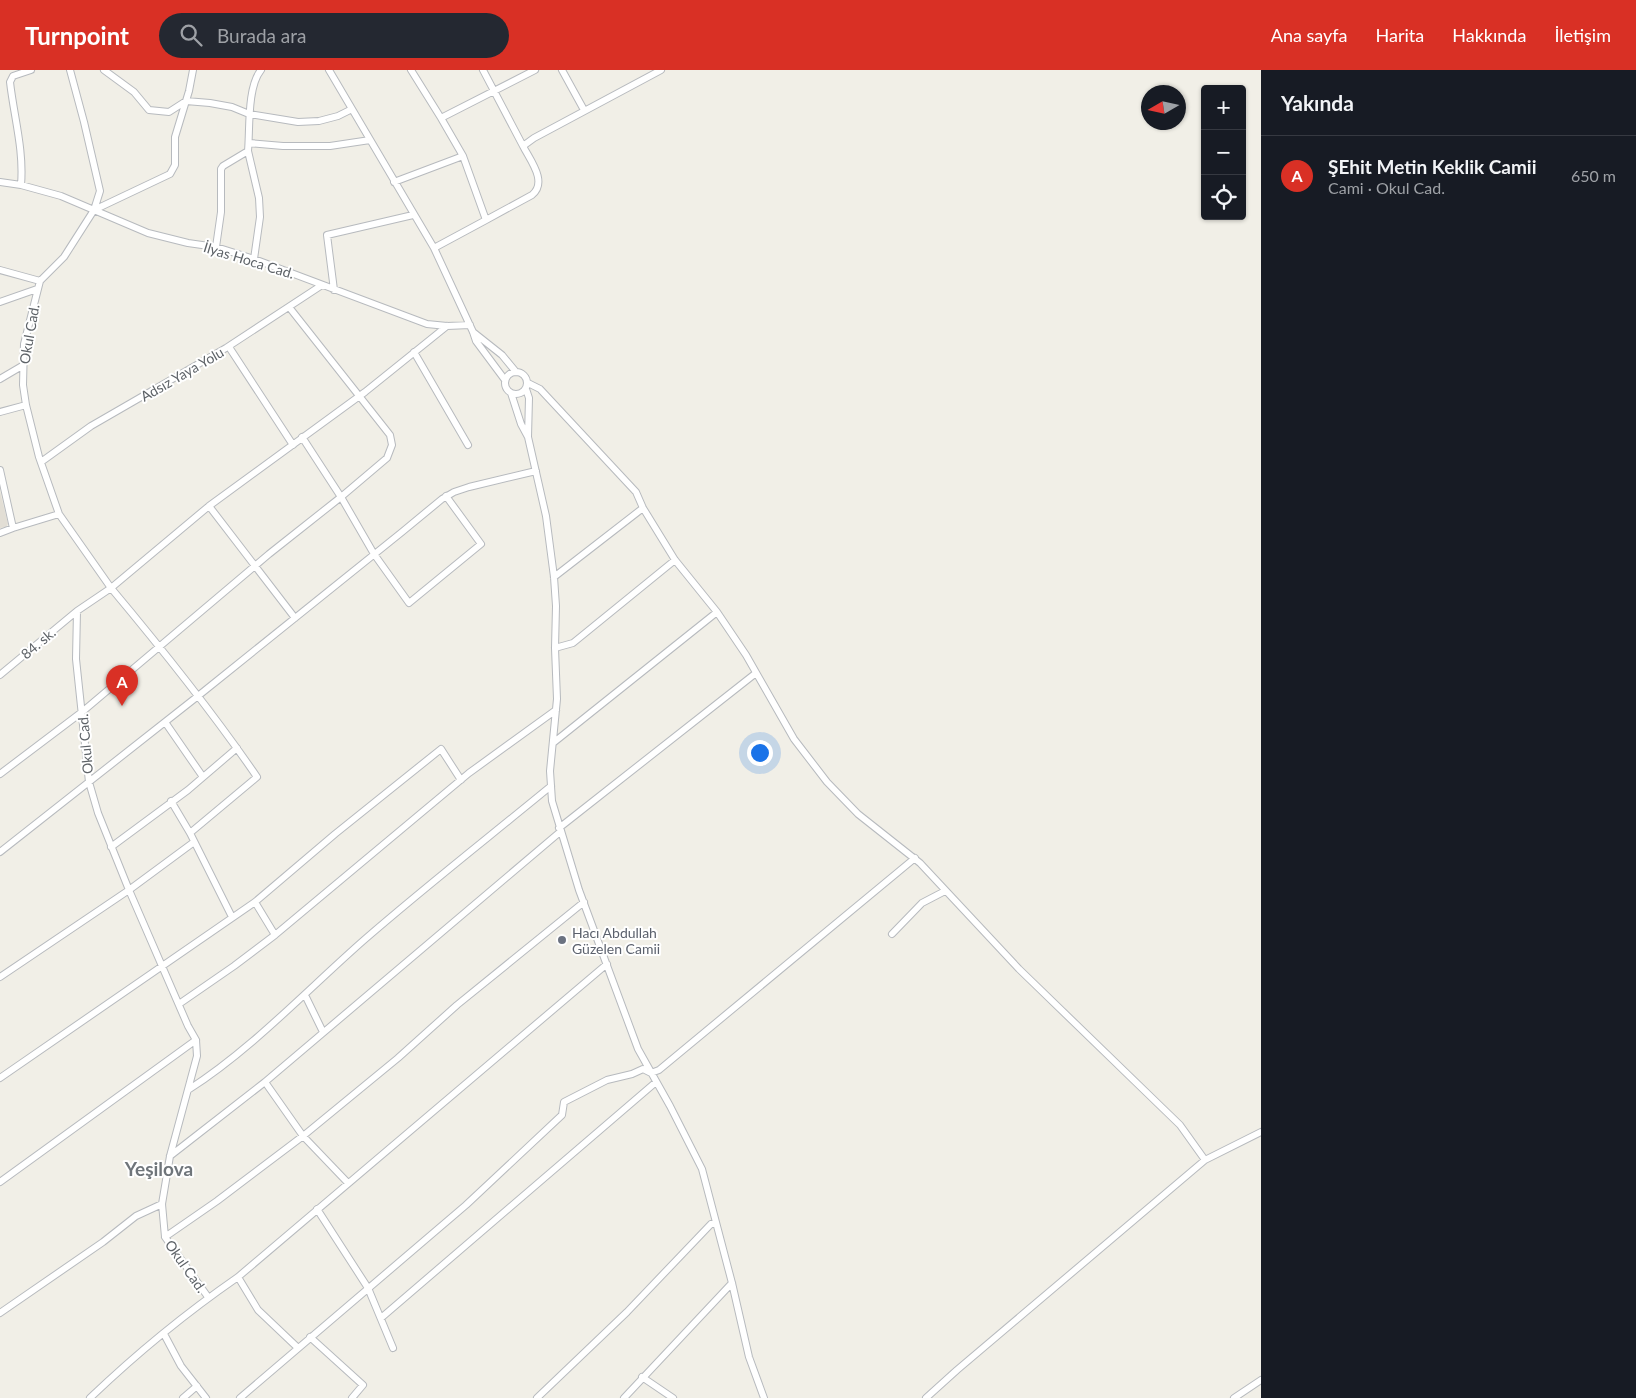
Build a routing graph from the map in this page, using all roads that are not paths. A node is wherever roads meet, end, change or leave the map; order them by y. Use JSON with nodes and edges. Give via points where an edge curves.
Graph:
{"nodes":[{"id":1,"x":31,"y":70,"type":"edge"},
{"id":2,"x":70,"y":70,"type":"edge"},
{"id":3,"x":193,"y":70,"type":"edge"},
{"id":4,"x":261,"y":70,"type":"edge"},
{"id":5,"x":330,"y":70,"type":"edge"},
{"id":6,"x":410,"y":70,"type":"edge"},
{"id":7,"x":483,"y":70,"type":"edge"},
{"id":8,"x":535,"y":70,"type":"edge"},
{"id":9,"x":562,"y":70,"type":"edge"},
{"id":10,"x":661,"y":70,"type":"edge"},
{"id":11,"x":107,"y":71,"type":"edge"},
{"id":12,"x":494,"y":91,"type":"junction"},
{"id":13,"x":186,"y":101,"type":"junction"},
{"id":14,"x":352,"y":109,"type":"junction"},
{"id":15,"x":584,"y":110,"type":"junction"},
{"id":16,"x":249,"y":114,"type":"junction"},
{"id":17,"x":441,"y":118,"type":"junction"},
{"id":18,"x":370,"y":140,"type":"junction"},
{"id":19,"x":249,"y":143,"type":"junction"},
{"id":20,"x":523,"y":146,"type":"junction"},
{"id":21,"x":248,"y":151,"type":"junction"},
{"id":22,"x":462,"y":156,"type":"junction"},
{"id":23,"x":0,"y":182,"type":"edge"},
{"id":24,"x":394,"y":182,"type":"junction"},
{"id":25,"x":21,"y":185,"type":"junction"},
{"id":26,"x":94,"y":210,"type":"junction"},
{"id":27,"x":413,"y":215,"type":"junction"},
{"id":28,"x":486,"y":220,"type":"junction"},
{"id":29,"x":216,"y":247,"type":"junction"},
{"id":30,"x":434,"y":248,"type":"junction"},
{"id":31,"x":254,"y":259,"type":"junction"},
{"id":32,"x":0,"y":270,"type":"edge"},
{"id":33,"x":40,"y":281,"type":"junction"},
{"id":34,"x":322,"y":285,"type":"junction"},
{"id":35,"x":38,"y":289,"type":"junction"},
{"id":36,"x":334,"y":290,"type":"junction"},
{"id":37,"x":0,"y":302,"type":"edge"},
{"id":38,"x":289,"y":307,"type":"junction"},
{"id":39,"x":447,"y":326,"type":"junction"},
{"id":40,"x":471,"y":328,"type":"junction"},
{"id":41,"x":229,"y":347,"type":"junction"},
{"id":42,"x":414,"y":352,"type":"junction"},
{"id":43,"x":22,"y":366,"type":"junction"},
{"id":44,"x":516,"y":372,"type":"junction"},
{"id":45,"x":0,"y":379,"type":"edge"},
{"id":46,"x":505,"y":380,"type":"junction"},
{"id":47,"x":527,"y":386,"type":"junction"},
{"id":48,"x":511,"y":393,"type":"junction"},
{"id":49,"x":360,"y":396,"type":"junction"},
{"id":50,"x":26,"y":405,"type":"junction"},
{"id":51,"x":0,"y":412,"type":"edge"},
{"id":52,"x":302,"y":437,"type":"junction"},
{"id":53,"x":528,"y":437,"type":"junction"},
{"id":54,"x":293,"y":445,"type":"junction"},
{"id":55,"x":468,"y":445,"type":"dead end"},
{"id":56,"x":41,"y":462,"type":"junction"},
{"id":57,"x":0,"y":470,"type":"edge"},
{"id":58,"x":536,"y":471,"type":"junction"},
{"id":59,"x":446,"y":496,"type":"junction"},
{"id":60,"x":341,"y":497,"type":"junction"},
{"id":61,"x":209,"y":506,"type":"junction"},
{"id":62,"x":643,"y":508,"type":"junction"},
{"id":63,"x":59,"y":514,"type":"junction"},
{"id":64,"x":14,"y":528,"type":"junction"},
{"id":65,"x":0,"y":533,"type":"edge"},
{"id":66,"x":374,"y":554,"type":"junction"},
{"id":67,"x":675,"y":560,"type":"junction"},
{"id":68,"x":255,"y":566,"type":"junction"},
{"id":69,"x":554,"y":577,"type":"junction"},
{"id":70,"x":110,"y":588,"type":"junction"},
{"id":71,"x":77,"y":611,"type":"junction"},
{"id":72,"x":717,"y":612,"type":"junction"},
{"id":73,"x":295,"y":618,"type":"junction"},
{"id":74,"x":160,"y":647,"type":"junction"},
{"id":75,"x":554,"y":648,"type":"junction"},
{"id":76,"x":756,"y":673,"type":"junction"},
{"id":77,"x":0,"y":675,"type":"edge"},
{"id":78,"x":198,"y":696,"type":"junction"},
{"id":79,"x":556,"y":710,"type":"junction"},
{"id":80,"x":82,"y":712,"type":"junction"},
{"id":81,"x":165,"y":722,"type":"junction"},
{"id":82,"x":553,"y":743,"type":"junction"},
{"id":83,"x":237,"y":748,"type":"junction"},
{"id":84,"x":0,"y":774,"type":"edge"},
{"id":85,"x":203,"y":776,"type":"junction"},
{"id":86,"x":461,"y":780,"type":"junction"},
{"id":87,"x":88,"y":782,"type":"junction"},
{"id":88,"x":551,"y":786,"type":"junction"},
{"id":89,"x":171,"y":801,"type":"junction"},
{"id":90,"x":560,"y":830,"type":"junction"},
{"id":91,"x":190,"y":833,"type":"junction"},
{"id":92,"x":194,"y":842,"type":"junction"},
{"id":93,"x":111,"y":847,"type":"junction"},
{"id":94,"x":0,"y":852,"type":"edge"},
{"id":95,"x":915,"y":858,"type":"junction"},
{"id":96,"x":129,"y":890,"type":"junction"},
{"id":97,"x":945,"y":891,"type":"junction"},
{"id":98,"x":255,"y":902,"type":"junction"},
{"id":99,"x":584,"y":902,"type":"junction"},
{"id":100,"x":232,"y":917,"type":"junction"},
{"id":101,"x":274,"y":934,"type":"junction"},
{"id":102,"x":892,"y":934,"type":"dead end"},
{"id":103,"x":606,"y":964,"type":"junction"},
{"id":104,"x":163,"y":967,"type":"junction"},
{"id":105,"x":0,"y":977,"type":"edge"},
{"id":106,"x":305,"y":995,"type":"junction"},
{"id":107,"x":178,"y":1004,"type":"junction"},
{"id":108,"x":324,"y":1032,"type":"junction"},
{"id":109,"x":196,"y":1040,"type":"junction"},
{"id":110,"x":650,"y":1074,"type":"junction"},
{"id":111,"x":0,"y":1078,"type":"edge"},
{"id":112,"x":264,"y":1082,"type":"junction"},
{"id":113,"x":656,"y":1082,"type":"junction"},
{"id":114,"x":188,"y":1090,"type":"junction"},
{"id":115,"x":1261,"y":1132,"type":"edge"},
{"id":116,"x":303,"y":1136,"type":"junction"},
{"id":117,"x":170,"y":1156,"type":"junction"},
{"id":118,"x":1205,"y":1160,"type":"junction"},
{"id":119,"x":0,"y":1182,"type":"edge"},
{"id":120,"x":348,"y":1183,"type":"junction"},
{"id":121,"x":162,"y":1204,"type":"junction"},
{"id":122,"x":317,"y":1209,"type":"junction"},
{"id":123,"x":716,"y":1222,"type":"junction"},
{"id":124,"x":165,"y":1237,"type":"junction"},
{"id":125,"x":238,"y":1277,"type":"junction"},
{"id":126,"x":732,"y":1283,"type":"junction"},
{"id":127,"x":368,"y":1288,"type":"junction"},
{"id":128,"x":208,"y":1297,"type":"junction"},
{"id":129,"x":0,"y":1312,"type":"edge"},
{"id":130,"x":381,"y":1318,"type":"junction"},
{"id":131,"x":164,"y":1334,"type":"junction"},
{"id":132,"x":310,"y":1337,"type":"junction"},
{"id":133,"x":298,"y":1348,"type":"junction"},
{"id":134,"x":393,"y":1348,"type":"dead end"},
{"id":135,"x":642,"y":1377,"type":"junction"},
{"id":136,"x":1261,"y":1380,"type":"edge"},
{"id":137,"x":197,"y":1386,"type":"junction"},
{"id":138,"x":90,"y":1398,"type":"edge"},
{"id":139,"x":183,"y":1398,"type":"edge"},
{"id":140,"x":206,"y":1398,"type":"edge"},
{"id":141,"x":240,"y":1398,"type":"edge"},
{"id":142,"x":352,"y":1398,"type":"edge"},
{"id":143,"x":537,"y":1398,"type":"edge"},
{"id":144,"x":624,"y":1398,"type":"edge"},
{"id":145,"x":673,"y":1398,"type":"edge"},
{"id":146,"x":764,"y":1398,"type":"edge"},
{"id":147,"x":926,"y":1398,"type":"edge"},
{"id":148,"x":1234,"y":1398,"type":"edge"}],
"edges":[{"from":1,"to":25,"type":"street","via":[[13,76],[10,82],[18,127]]},
{"from":2,"to":26,"type":"street","via":[[100,191]]},
{"from":3,"to":13,"type":"street"},
{"from":4,"to":16,"type":"street","via":[[256,77]]},
{"from":5,"to":14,"type":"street"},
{"from":6,"to":17,"type":"street"},
{"from":7,"to":12,"type":"street"},
{"from":8,"to":12,"type":"street"},
{"from":9,"to":15,"type":"street"},
{"from":10,"to":15,"type":"street"},
{"from":11,"to":13,"type":"street","via":[[134,92],[149,110],[169,112]]},
{"from":12,"to":17,"type":"street"},
{"from":12,"to":20,"type":"street"},
{"from":13,"to":16,"type":"street","via":[[232,107]]},
{"from":13,"to":26,"type":"street","via":[[176,137],[175,165],[170,174]]},
{"from":14,"to":16,"type":"street","via":[[319,121],[298,122]]},
{"from":14,"to":18,"type":"street"},
{"from":15,"to":20,"type":"street"},
{"from":16,"to":19,"type":"street"},
{"from":17,"to":22,"type":"street"},
{"from":18,"to":19,"type":"street","via":[[330,146]]},
{"from":18,"to":24,"type":"street"},
{"from":19,"to":21,"type":"street"},
{"from":20,"to":28,"type":"street","via":[[537,174],[538,187],[532,194]]},
{"from":21,"to":29,"type":"street","via":[[221,169]]},
{"from":21,"to":31,"type":"street","via":[[260,216]]},
{"from":22,"to":24,"type":"street"},
{"from":22,"to":28,"type":"street"},
{"from":23,"to":25,"type":"street","name":"İlyas Hoca Cad."},
{"from":24,"to":27,"type":"street"},
{"from":25,"to":26,"type":"street","name":"İlyas Hoca Cad.","via":[[61,196]]},
{"from":26,"to":29,"type":"street","name":"İlyas Hoca Cad.","via":[[148,233]]},
{"from":26,"to":33,"type":"street","via":[[64,257]]},
{"from":27,"to":30,"type":"street"},
{"from":27,"to":36,"type":"street","via":[[327,235]]},
{"from":28,"to":30,"type":"street"},
{"from":29,"to":31,"type":"street","name":"İlyas Hoca Cad."},
{"from":30,"to":40,"type":"street"},
{"from":31,"to":34,"type":"street","name":"İlyas Hoca Cad."},
{"from":32,"to":33,"type":"street"},
{"from":33,"to":35,"type":"street","name":"Okul Cad."},
{"from":34,"to":36,"type":"street","name":"İlyas Hoca Cad."},
{"from":34,"to":38,"type":"street","name":"Adsız Yaya Yolu"},
{"from":35,"to":37,"type":"street"},
{"from":35,"to":43,"type":"street","name":"Okul Cad.","via":[[24,344]]},
{"from":36,"to":39,"type":"street","name":"İlyas Hoca Cad.","via":[[426,324]]},
{"from":38,"to":41,"type":"street","name":"Adsız Yaya Yolu"},
{"from":38,"to":49,"type":"street"},
{"from":39,"to":40,"type":"street","name":"İlyas Hoca Cad."},
{"from":39,"to":42,"type":"street"},
{"from":40,"to":44,"type":"street"},
{"from":40,"to":46,"type":"street","via":[[476,341]]},
{"from":41,"to":54,"type":"street"},
{"from":41,"to":56,"type":"street","name":"Adsız Yaya Yolu","via":[[92,426]]},
{"from":42,"to":49,"type":"street"},
{"from":42,"to":55,"type":"street"},
{"from":43,"to":45,"type":"street"},
{"from":43,"to":50,"type":"street","name":"Okul Cad."},
{"from":44,"to":46,"type":"street","via":[[510,373]]},
{"from":44,"to":47,"type":"street","via":[[524,375]]},
{"from":46,"to":48,"type":"street","via":[[505,386]]},
{"from":47,"to":48,"type":"street","via":[[520,394]]},
{"from":47,"to":53,"type":"street"},
{"from":47,"to":62,"type":"street","via":[[540,389],[636,492]]},
{"from":48,"to":53,"type":"street","via":[[520,424]]},
{"from":49,"to":52,"type":"street"},
{"from":49,"to":60,"type":"street","via":[[388,430],[392,445],[384,461]]},
{"from":50,"to":51,"type":"street"},
{"from":50,"to":56,"type":"street","name":"Okul Cad."},
{"from":52,"to":54,"type":"street"},
{"from":52,"to":60,"type":"street"},
{"from":53,"to":58,"type":"street"},
{"from":54,"to":61,"type":"street"},
{"from":56,"to":63,"type":"street","name":"Okul Cad."},
{"from":57,"to":64,"type":"street"},
{"from":58,"to":59,"type":"street"},
{"from":58,"to":69,"type":"street"},
{"from":59,"to":66,"type":"street"},
{"from":59,"to":66,"type":"street","via":[[481,544],[409,603]]},
{"from":60,"to":66,"type":"street"},
{"from":60,"to":68,"type":"street"},
{"from":61,"to":68,"type":"street"},
{"from":61,"to":70,"type":"street"},
{"from":62,"to":67,"type":"street"},
{"from":62,"to":69,"type":"street"},
{"from":63,"to":64,"type":"street"},
{"from":63,"to":70,"type":"street","name":"Okul Cad."},
{"from":64,"to":65,"type":"street"},
{"from":66,"to":73,"type":"street"},
{"from":67,"to":72,"type":"street"},
{"from":67,"to":75,"type":"street","via":[[573,643]]},
{"from":68,"to":73,"type":"street"},
{"from":68,"to":74,"type":"street"},
{"from":69,"to":75,"type":"street"},
{"from":70,"to":71,"type":"street"},
{"from":70,"to":74,"type":"street","name":"Okul Cad."},
{"from":71,"to":77,"type":"street","name":"84. sk."},
{"from":71,"to":80,"type":"street","name":"Okul Cad.","via":[[76,659]]},
{"from":72,"to":76,"type":"street"},
{"from":72,"to":82,"type":"street"},
{"from":73,"to":78,"type":"street"},
{"from":74,"to":78,"type":"street","name":"Okul Cad."},
{"from":74,"to":80,"type":"street"},
{"from":75,"to":79,"type":"street"},
{"from":76,"to":90,"type":"street"},
{"from":76,"to":95,"type":"street","via":[[794,739],[827,782],[858,814]]},
{"from":78,"to":81,"type":"street"},
{"from":78,"to":83,"type":"street","name":"Okul Cad."},
{"from":79,"to":82,"type":"street"},
{"from":79,"to":86,"type":"street"},
{"from":80,"to":84,"type":"street"},
{"from":80,"to":87,"type":"street","name":"Okul Cad."},
{"from":81,"to":85,"type":"street"},
{"from":81,"to":87,"type":"street"},
{"from":82,"to":88,"type":"street"},
{"from":83,"to":85,"type":"street"},
{"from":83,"to":91,"type":"street","name":"Okul Cad.","via":[[257,778]]},
{"from":85,"to":89,"type":"street"},
{"from":86,"to":98,"type":"street","via":[[441,749]]},
{"from":86,"to":101,"type":"street"},
{"from":87,"to":93,"type":"street","name":"Okul Cad."},
{"from":87,"to":94,"type":"street"},
{"from":88,"to":90,"type":"street"},
{"from":88,"to":106,"type":"street","via":[[364,940]]},
{"from":89,"to":91,"type":"street"},
{"from":89,"to":93,"type":"street"},
{"from":90,"to":99,"type":"street"},
{"from":90,"to":108,"type":"street"},
{"from":91,"to":92,"type":"street"},
{"from":92,"to":96,"type":"street"},
{"from":92,"to":100,"type":"street"},
{"from":93,"to":96,"type":"street","name":"Okul Cad."},
{"from":95,"to":97,"type":"street"},
{"from":95,"to":110,"type":"street","via":[[659,1070]]},
{"from":96,"to":104,"type":"street","name":"Okul Cad."},
{"from":96,"to":105,"type":"street"},
{"from":97,"to":102,"type":"street","via":[[922,903]]},
{"from":97,"to":118,"type":"street","via":[[1018,969],[1180,1125]]},
{"from":98,"to":100,"type":"street"},
{"from":98,"to":101,"type":"street"},
{"from":99,"to":103,"type":"street"},
{"from":99,"to":116,"type":"street"},
{"from":100,"to":104,"type":"street"},
{"from":101,"to":107,"type":"street"},
{"from":103,"to":110,"type":"street"},
{"from":103,"to":120,"type":"street"},
{"from":104,"to":107,"type":"street","name":"Okul Cad."},
{"from":104,"to":111,"type":"street"},
{"from":106,"to":108,"type":"street"},
{"from":106,"to":114,"type":"street","via":[[211,1075]]},
{"from":107,"to":109,"type":"street","name":"Okul Cad."},
{"from":108,"to":112,"type":"street"},
{"from":109,"to":114,"type":"street","name":"Okul Cad.","via":[[197,1056]]},
{"from":109,"to":119,"type":"street"},
{"from":110,"to":113,"type":"street"},
{"from":110,"to":127,"type":"street","via":[[643,1069],[607,1080],[564,1102],[562,1115],[466,1205]]},
{"from":112,"to":116,"type":"street"},
{"from":112,"to":117,"type":"street"},
{"from":113,"to":123,"type":"street","via":[[702,1169]]},
{"from":113,"to":130,"type":"street"},
{"from":114,"to":117,"type":"street","name":"Okul Cad."},
{"from":115,"to":118,"type":"street"},
{"from":116,"to":120,"type":"street"},
{"from":116,"to":124,"type":"street"},
{"from":117,"to":121,"type":"street","name":"Okul Cad."},
{"from":118,"to":147,"type":"street"},
{"from":120,"to":122,"type":"street"},
{"from":121,"to":124,"type":"street","name":"Okul Cad."},
{"from":121,"to":129,"type":"street","via":[[136,1216]]},
{"from":122,"to":125,"type":"street"},
{"from":122,"to":127,"type":"street"},
{"from":123,"to":126,"type":"street"},
{"from":123,"to":143,"type":"street","via":[[710,1224],[627,1312]]},
{"from":124,"to":128,"type":"street","name":"Okul Cad."},
{"from":125,"to":128,"type":"street"},
{"from":125,"to":133,"type":"street","via":[[258,1310]]},
{"from":126,"to":135,"type":"street"},
{"from":126,"to":146,"type":"street","via":[[749,1357]]},
{"from":127,"to":130,"type":"street"},
{"from":127,"to":132,"type":"street"},
{"from":128,"to":131,"type":"street"},
{"from":130,"to":134,"type":"street"},
{"from":131,"to":137,"type":"street","via":[[176,1358]]},
{"from":131,"to":138,"type":"street"},
{"from":132,"to":133,"type":"street"},
{"from":132,"to":142,"type":"street","via":[[363,1385]]},
{"from":133,"to":141,"type":"street"},
{"from":135,"to":144,"type":"street"},
{"from":135,"to":145,"type":"street"},
{"from":136,"to":148,"type":"street"},
{"from":137,"to":139,"type":"street"},
{"from":137,"to":140,"type":"street"}]}
